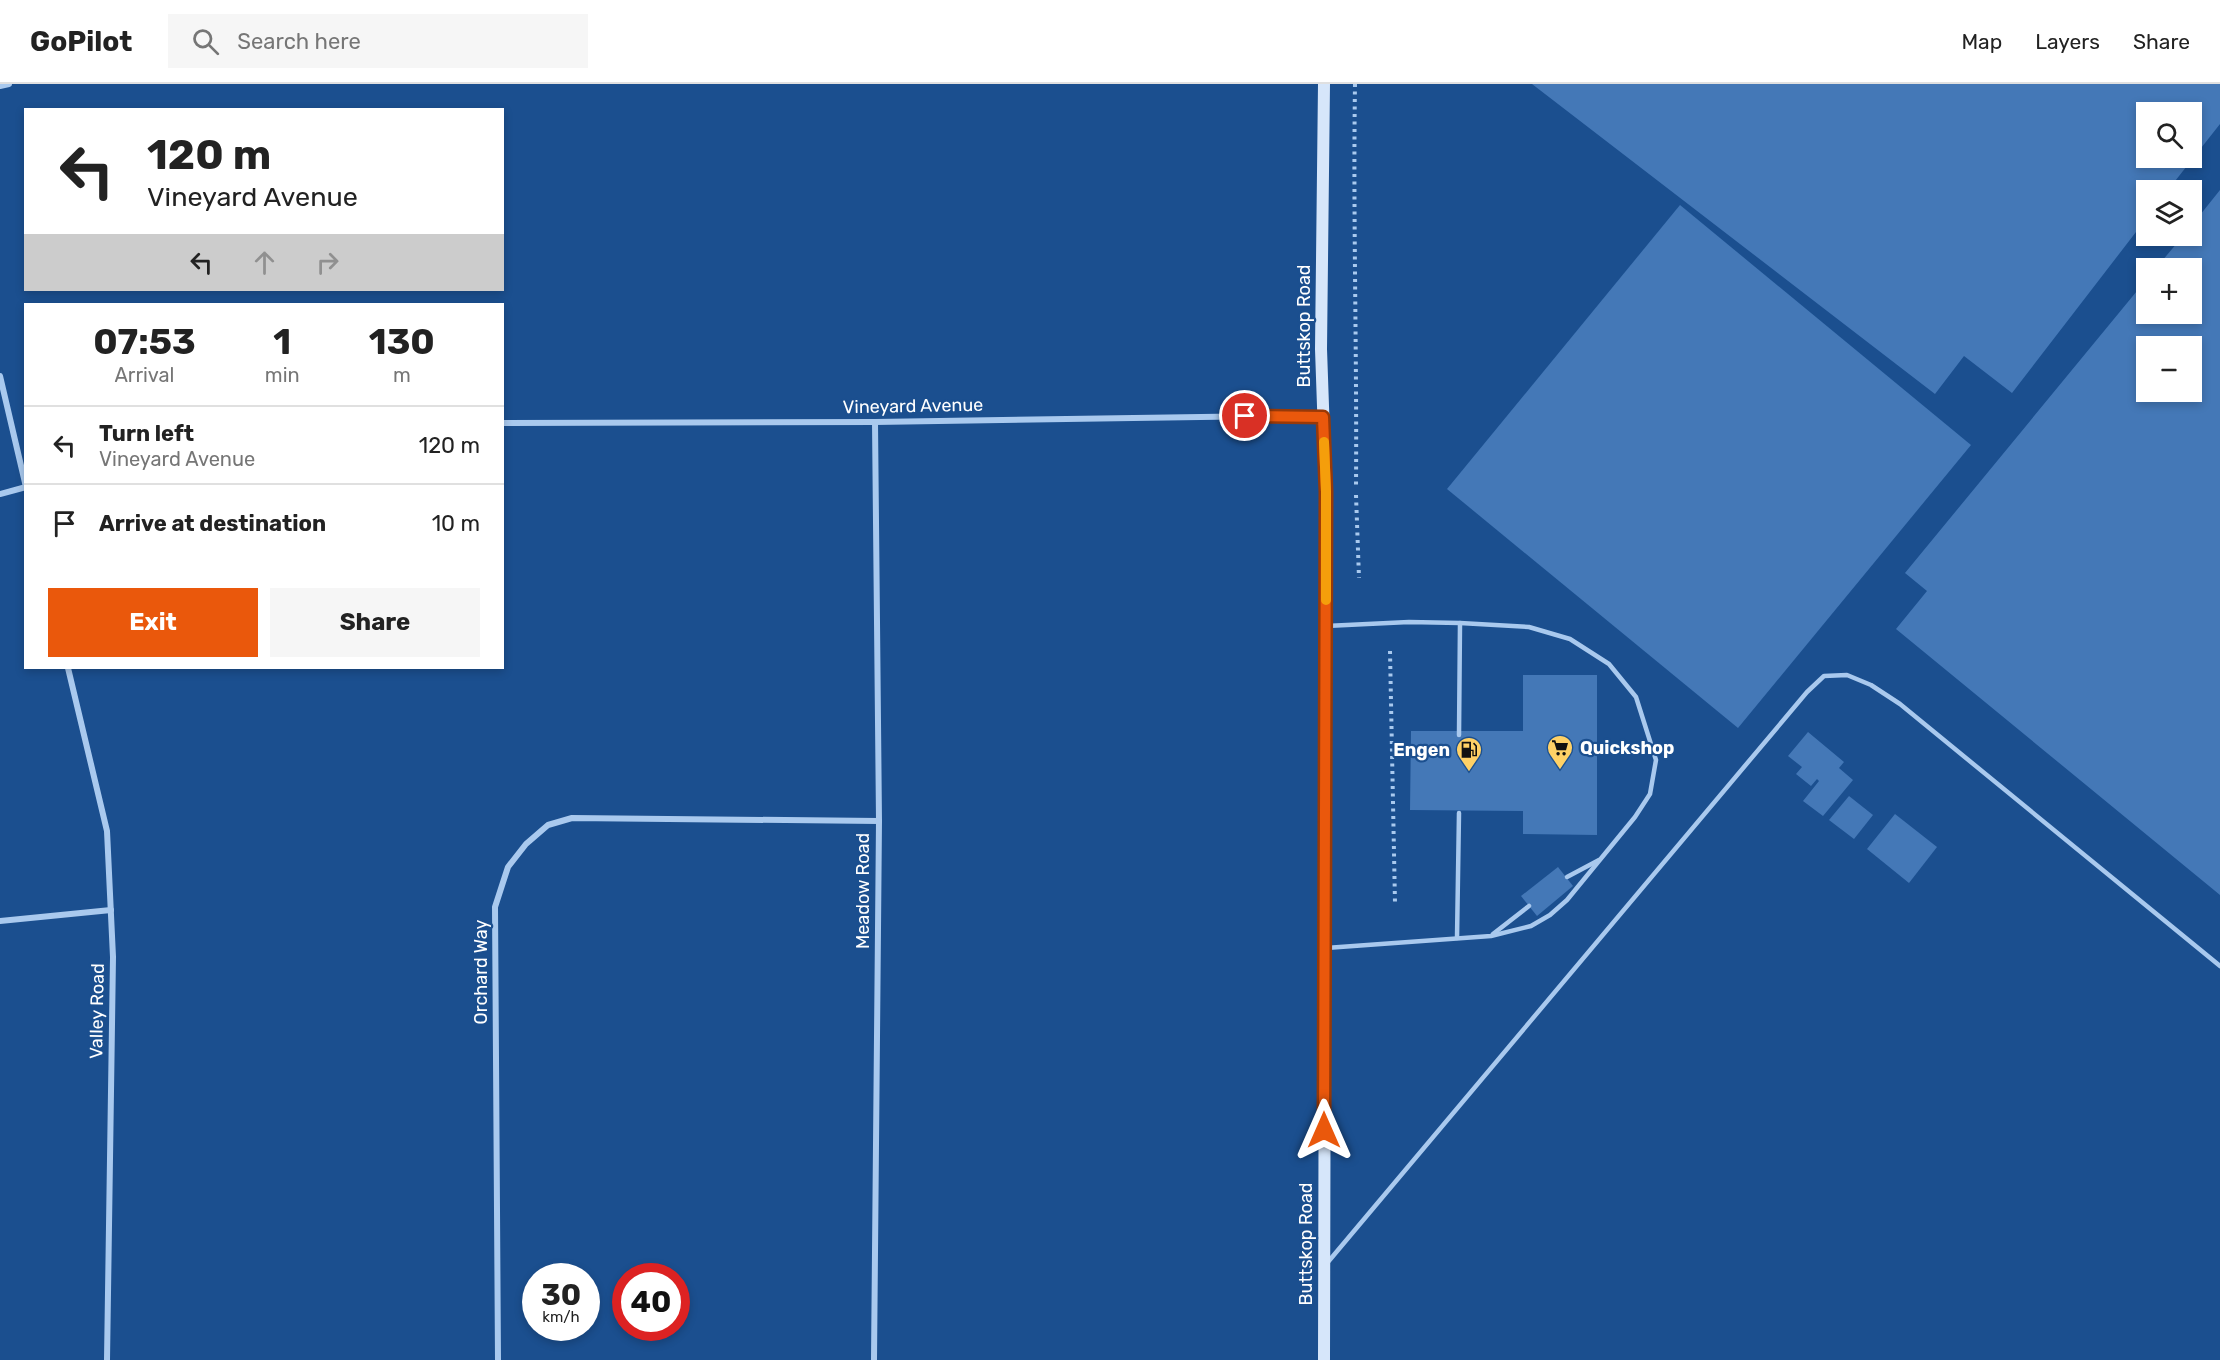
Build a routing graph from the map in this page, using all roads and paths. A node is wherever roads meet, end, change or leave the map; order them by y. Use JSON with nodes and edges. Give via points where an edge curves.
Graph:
{"nodes":[{"id":1,"x":9,"y":84,"type":"edge"},
{"id":2,"x":1324,"y":84,"type":"edge"},
{"id":3,"x":1355,"y":84,"type":"edge"},
{"id":4,"x":0,"y":86,"type":"edge"},
{"id":5,"x":0,"y":376,"type":"edge"},
{"id":6,"x":1323,"y":417,"type":"junction"},
{"id":7,"x":875,"y":422,"type":"junction"},
{"id":8,"x":504,"y":423,"type":"edge"},
{"id":9,"x":24,"y":478,"type":"edge"},
{"id":10,"x":24,"y":488,"type":"edge"},
{"id":11,"x":0,"y":494,"type":"edge"},
{"id":12,"x":1359,"y":578,"type":"dead end"},
{"id":13,"x":1460,"y":623,"type":"junction"},
{"id":14,"x":1326,"y":626,"type":"junction"},
{"id":15,"x":1390,"y":651,"type":"dead end"},
{"id":16,"x":68,"y":669,"type":"edge"},
{"id":17,"x":1459,"y":735,"type":"dead end"},
{"id":18,"x":1460,"y":813,"type":"dead end"},
{"id":19,"x":879,"y":822,"type":"junction"},
{"id":20,"x":1602,"y":859,"type":"junction"},
{"id":21,"x":1566,"y":877,"type":"dead end"},
{"id":22,"x":1395,"y":903,"type":"dead end"},
{"id":23,"x":1529,"y":906,"type":"dead end"},
{"id":24,"x":111,"y":910,"type":"junction"},
{"id":25,"x":0,"y":921,"type":"edge"},
{"id":26,"x":1491,"y":936,"type":"junction"},
{"id":27,"x":1457,"y":938,"type":"junction"},
{"id":28,"x":1325,"y":948,"type":"junction"},
{"id":29,"x":2220,"y":966,"type":"edge"},
{"id":30,"x":1324,"y":1267,"type":"junction"},
{"id":31,"x":107,"y":1360,"type":"edge"},
{"id":32,"x":498,"y":1360,"type":"edge"},
{"id":33,"x":874,"y":1360,"type":"edge"},
{"id":34,"x":1324,"y":1360,"type":"edge"}],
"edges":[{"from":1,"to":4,"type":"street"},
{"from":2,"to":6,"type":"street","name":"Buttskop Road"},
{"from":3,"to":12,"type":"path"},
{"from":5,"to":9,"type":"street"},
{"from":6,"to":7,"type":"street","name":"Vineyard Avenue"},
{"from":6,"to":14,"type":"street","name":"Buttskop Road"},
{"from":7,"to":8,"type":"street","name":"Vineyard Avenue"},
{"from":7,"to":19,"type":"street","name":"Meadow Road"},
{"from":10,"to":11,"type":"street"},
{"from":13,"to":14,"type":"lane"},
{"from":13,"to":17,"type":"lane"},
{"from":13,"to":20,"type":"lane","via":[[1530,627],[1570,639],[1609,664],[1636,697],[1656,760],[1650,794]]},
{"from":14,"to":28,"type":"street","name":"Buttskop Road"},
{"from":15,"to":22,"type":"path"},
{"from":16,"to":24,"type":"street","name":"Valley Road","via":[[107,831]]},
{"from":18,"to":27,"type":"lane"},
{"from":19,"to":32,"type":"street","name":"Orchard Way","via":[[572,818],[548,825],[508,867],[495,907]]},
{"from":19,"to":33,"type":"street","name":"Meadow Road"},
{"from":20,"to":21,"type":"lane"},
{"from":20,"to":26,"type":"lane","via":[[1550,915],[1531,926]]},
{"from":23,"to":26,"type":"lane"},
{"from":24,"to":25,"type":"street"},
{"from":24,"to":31,"type":"street","name":"Valley Road"},
{"from":26,"to":27,"type":"lane"},
{"from":27,"to":28,"type":"lane"},
{"from":28,"to":30,"type":"street","name":"Buttskop Road"},
{"from":29,"to":30,"type":"lane","via":[[1900,704],[1847,675],[1824,676]]},
{"from":30,"to":34,"type":"street","name":"Buttskop Road"}]}
